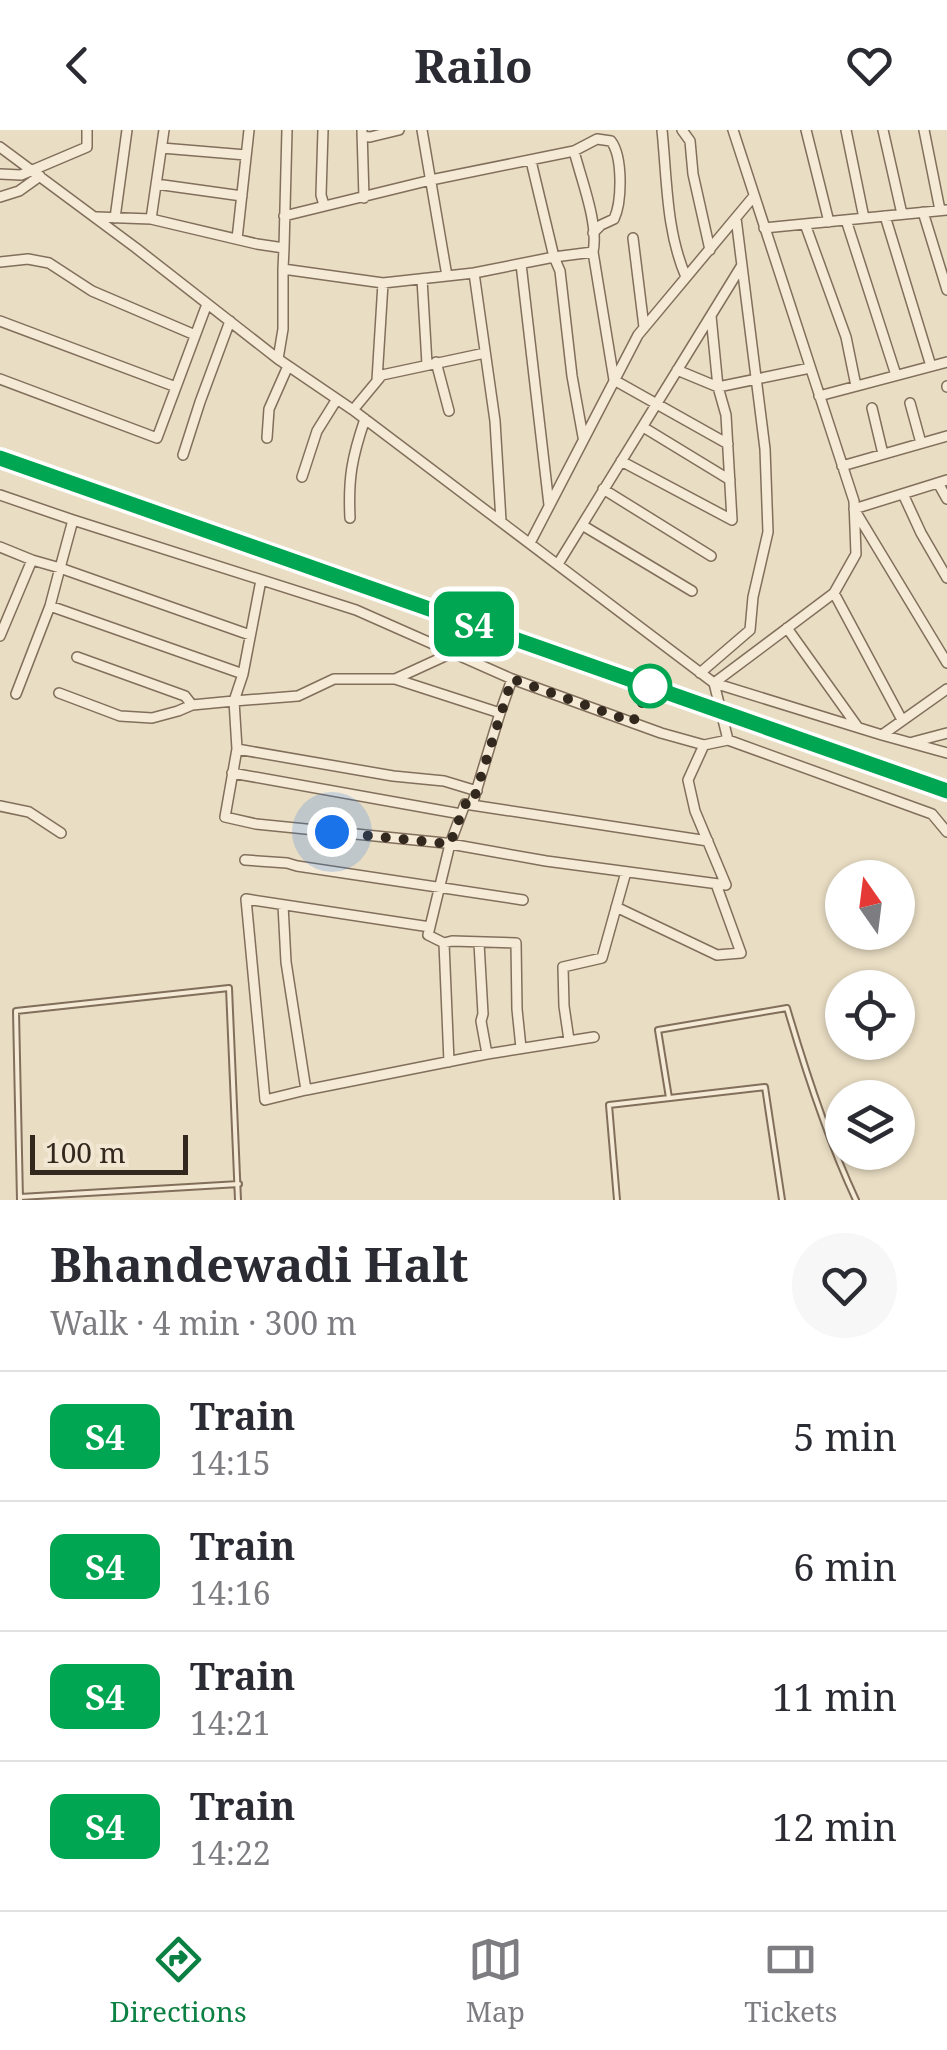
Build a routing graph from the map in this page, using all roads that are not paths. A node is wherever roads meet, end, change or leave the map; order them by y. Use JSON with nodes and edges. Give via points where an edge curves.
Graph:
{"nodes":[{"id":1,"x":87,"y":130,"type":"edge"},
{"id":2,"x":127,"y":130,"type":"edge"},
{"id":3,"x":164,"y":130,"type":"edge"},
{"id":4,"x":249,"y":130,"type":"edge"},
{"id":5,"x":286,"y":130,"type":"edge"},
{"id":6,"x":323,"y":130,"type":"edge"},
{"id":7,"x":422,"y":130,"type":"edge"},
{"id":8,"x":662,"y":130,"type":"edge"},
{"id":9,"x":682,"y":130,"type":"edge"},
{"id":10,"x":733,"y":130,"type":"edge"},
{"id":11,"x":806,"y":130,"type":"edge"},
{"id":12,"x":846,"y":130,"type":"edge"},
{"id":13,"x":884,"y":130,"type":"edge"},
{"id":14,"x":924,"y":130,"type":"edge"},
{"id":15,"x":392,"y":131,"type":"edge"},
{"id":16,"x":362,"y":133,"type":"edge"},
{"id":17,"x":596,"y":134,"type":"edge"},
{"id":18,"x":0,"y":147,"type":"edge"},
{"id":19,"x":162,"y":148,"type":"junction"},
{"id":20,"x":574,"y":151,"type":"junction"},
{"id":21,"x":246,"y":155,"type":"junction"},
{"id":22,"x":531,"y":160,"type":"junction"},
{"id":23,"x":35,"y":173,"type":"junction"},
{"id":24,"x":0,"y":174,"type":"edge"},
{"id":25,"x":431,"y":180,"type":"junction"},
{"id":26,"x":156,"y":184,"type":"junction"},
{"id":27,"x":242,"y":196,"type":"junction"},
{"id":28,"x":754,"y":196,"type":"junction"},
{"id":29,"x":0,"y":197,"type":"edge"},
{"id":30,"x":364,"y":198,"type":"junction"},
{"id":31,"x":324,"y":205,"type":"junction"},
{"id":32,"x":944,"y":210,"type":"edge"},
{"id":33,"x":922,"y":212,"type":"junction"},
{"id":34,"x":902,"y":214,"type":"junction"},
{"id":35,"x":284,"y":216,"type":"junction"},
{"id":36,"x":885,"y":216,"type":"junction"},
{"id":37,"x":94,"y":217,"type":"junction"},
{"id":38,"x":115,"y":218,"type":"junction"},
{"id":39,"x":736,"y":218,"type":"junction"},
{"id":40,"x":864,"y":218,"type":"junction"},
{"id":41,"x":151,"y":219,"type":"junction"},
{"id":42,"x":846,"y":220,"type":"junction"},
{"id":43,"x":829,"y":222,"type":"junction"},
{"id":44,"x":805,"y":224,"type":"junction"},
{"id":45,"x":764,"y":228,"type":"junction"},
{"id":46,"x":593,"y":233,"type":"junction"},
{"id":47,"x":633,"y":238,"type":"dead end"},
{"id":48,"x":237,"y":239,"type":"junction"},
{"id":49,"x":284,"y":248,"type":"junction"},
{"id":50,"x":710,"y":250,"type":"junction"},
{"id":51,"x":593,"y":252,"type":"junction"},
{"id":52,"x":554,"y":257,"type":"junction"},
{"id":53,"x":0,"y":262,"type":"edge"},
{"id":54,"x":521,"y":264,"type":"junction"},
{"id":55,"x":742,"y":265,"type":"junction"},
{"id":56,"x":283,"y":269,"type":"junction"},
{"id":57,"x":474,"y":273,"type":"junction"},
{"id":58,"x":447,"y":276,"type":"junction"},
{"id":59,"x":686,"y":277,"type":"junction"},
{"id":60,"x":422,"y":278,"type":"junction"},
{"id":61,"x":382,"y":283,"type":"junction"},
{"id":62,"x":947,"y":290,"type":"edge"},
{"id":63,"x":207,"y":304,"type":"junction"},
{"id":64,"x":710,"y":314,"type":"junction"},
{"id":65,"x":0,"y":320,"type":"edge"},
{"id":66,"x":230,"y":322,"type":"junction"},
{"id":67,"x":644,"y":327,"type":"junction"},
{"id":68,"x":196,"y":335,"type":"junction"},
{"id":69,"x":486,"y":353,"type":"junction"},
{"id":70,"x":278,"y":359,"type":"junction"},
{"id":71,"x":947,"y":362,"type":"edge"},
{"id":72,"x":431,"y":363,"type":"junction"},
{"id":73,"x":288,"y":366,"type":"junction"},
{"id":74,"x":932,"y":366,"type":"junction"},
{"id":75,"x":810,"y":368,"type":"junction"},
{"id":76,"x":676,"y":370,"type":"junction"},
{"id":77,"x":896,"y":375,"type":"junction"},
{"id":78,"x":756,"y":378,"type":"junction"},
{"id":79,"x":0,"y":379,"type":"edge"},
{"id":80,"x":377,"y":380,"type":"junction"},
{"id":81,"x":614,"y":380,"type":"junction"},
{"id":82,"x":856,"y":386,"type":"junction"},
{"id":83,"x":176,"y":387,"type":"junction"},
{"id":84,"x":718,"y":387,"type":"junction"},
{"id":85,"x":820,"y":396,"type":"junction"},
{"id":86,"x":337,"y":400,"type":"junction"},
{"id":87,"x":910,"y":403,"type":"dead end"},
{"id":88,"x":656,"y":404,"type":"junction"},
{"id":89,"x":872,"y":408,"type":"dead end"},
{"id":90,"x":352,"y":410,"type":"junction"},
{"id":91,"x":449,"y":411,"type":"dead end"},
{"id":92,"x":365,"y":420,"type":"junction"},
{"id":93,"x":643,"y":427,"type":"junction"},
{"id":94,"x":947,"y":436,"type":"edge"},
{"id":95,"x":266,"y":438,"type":"dead end"},
{"id":96,"x":584,"y":440,"type":"junction"},
{"id":97,"x":922,"y":443,"type":"junction"},
{"id":98,"x":728,"y":444,"type":"junction"},
{"id":99,"x":883,"y":454,"type":"junction"},
{"id":100,"x":184,"y":455,"type":"dead end"},
{"id":101,"x":621,"y":461,"type":"junction"},
{"id":102,"x":842,"y":466,"type":"junction"},
{"id":103,"x":302,"y":477,"type":"dead end"},
{"id":104,"x":730,"y":480,"type":"junction"},
{"id":105,"x":942,"y":481,"type":"edge"},
{"id":106,"x":604,"y":489,"type":"junction"},
{"id":107,"x":902,"y":494,"type":"junction"},
{"id":108,"x":0,"y":495,"type":"edge"},
{"id":109,"x":947,"y":499,"type":"edge"},
{"id":110,"x":549,"y":506,"type":"junction"},
{"id":111,"x":854,"y":509,"type":"junction"},
{"id":112,"x":350,"y":518,"type":"dead end"},
{"id":113,"x":73,"y":520,"type":"junction"},
{"id":114,"x":501,"y":520,"type":"junction"},
{"id":115,"x":582,"y":524,"type":"junction"},
{"id":116,"x":530,"y":543,"type":"junction"},
{"id":117,"x":0,"y":547,"type":"edge"},
{"id":118,"x":711,"y":556,"type":"dead end"},
{"id":119,"x":32,"y":560,"type":"junction"},
{"id":120,"x":558,"y":564,"type":"junction"},
{"id":121,"x":60,"y":568,"type":"junction"},
{"id":122,"x":947,"y":578,"type":"edge"},
{"id":123,"x":261,"y":580,"type":"junction"},
{"id":124,"x":692,"y":591,"type":"dead end"},
{"id":125,"x":834,"y":592,"type":"junction"},
{"id":126,"x":50,"y":606,"type":"junction"},
{"id":127,"x":787,"y":628,"type":"junction"},
{"id":128,"x":250,"y":635,"type":"junction"},
{"id":129,"x":0,"y":636,"type":"edge"},
{"id":130,"x":454,"y":652,"type":"junction"},
{"id":131,"x":76,"y":657,"type":"dead end"},
{"id":132,"x":947,"y":663,"type":"edge"},
{"id":133,"x":700,"y":673,"type":"junction"},
{"id":134,"x":243,"y":674,"type":"junction"},
{"id":135,"x":395,"y":679,"type":"junction"},
{"id":136,"x":512,"y":679,"type":"junction"},
{"id":137,"x":714,"y":683,"type":"junction"},
{"id":138,"x":947,"y":688,"type":"edge"},
{"id":139,"x":59,"y":693,"type":"dead end"},
{"id":140,"x":16,"y":694,"type":"dead end"},
{"id":141,"x":234,"y":701,"type":"junction"},
{"id":142,"x":192,"y":705,"type":"junction"},
{"id":143,"x":500,"y":713,"type":"junction"},
{"id":144,"x":902,"y":720,"type":"dead end"},
{"id":145,"x":857,"y":726,"type":"junction"},
{"id":146,"x":947,"y":733,"type":"edge"},
{"id":147,"x":882,"y":735,"type":"junction"},
{"id":148,"x":728,"y":740,"type":"junction"},
{"id":149,"x":910,"y":743,"type":"junction"},
{"id":150,"x":704,"y":745,"type":"junction"},
{"id":151,"x":237,"y":749,"type":"junction"},
{"id":152,"x":947,"y":753,"type":"edge"},
{"id":153,"x":232,"y":773,"type":"junction"},
{"id":154,"x":477,"y":791,"type":"junction"},
{"id":155,"x":472,"y":805,"type":"junction"},
{"id":156,"x":0,"y":806,"type":"edge"},
{"id":157,"x":461,"y":814,"type":"junction"},
{"id":158,"x":947,"y":832,"type":"edge"},
{"id":159,"x":61,"y":833,"type":"dead end"},
{"id":160,"x":708,"y":842,"type":"junction"},
{"id":161,"x":450,"y":844,"type":"junction"},
{"id":162,"x":245,"y":860,"type":"dead end"},
{"id":163,"x":626,"y":872,"type":"junction"},
{"id":164,"x":716,"y":884,"type":"junction"},
{"id":165,"x":441,"y":887,"type":"junction"},
{"id":166,"x":523,"y":900,"type":"dead end"},
{"id":167,"x":284,"y":905,"type":"junction"},
{"id":168,"x":616,"y":908,"type":"junction"},
{"id":169,"x":430,"y":927,"type":"junction"},
{"id":170,"x":444,"y":943,"type":"junction"},
{"id":171,"x":478,"y":943,"type":"junction"},
{"id":172,"x":594,"y":1037,"type":"dead end"},
{"id":173,"x":569,"y":1040,"type":"junction"},
{"id":174,"x":521,"y":1048,"type":"junction"},
{"id":175,"x":487,"y":1054,"type":"junction"},
{"id":176,"x":449,"y":1062,"type":"junction"},
{"id":177,"x":306,"y":1090,"type":"junction"},
{"id":178,"x":669,"y":1098,"type":"junction"},
{"id":179,"x":239,"y":1184,"type":"junction"},
{"id":180,"x":20,"y":1198,"type":"edge"},
{"id":181,"x":238,"y":1200,"type":"edge"},
{"id":182,"x":616,"y":1200,"type":"edge"},
{"id":183,"x":782,"y":1200,"type":"edge"},
{"id":184,"x":856,"y":1200,"type":"edge"}],
"edges":[{"from":1,"to":23,"type":"street","via":[[87,147]]},
{"from":2,"to":38,"type":"street"},
{"from":3,"to":19,"type":"street"},
{"from":4,"to":21,"type":"street"},
{"from":5,"to":35,"type":"street"},
{"from":6,"to":31,"type":"street"},
{"from":7,"to":25,"type":"street"},
{"from":8,"to":59,"type":"street","via":[[669,216]]},
{"from":9,"to":50,"type":"street","via":[[690,141]]},
{"from":10,"to":28,"type":"street"},
{"from":11,"to":43,"type":"street"},
{"from":12,"to":40,"type":"street"},
{"from":13,"to":34,"type":"street"},
{"from":14,"to":32,"type":"street"},
{"from":15,"to":16,"type":"street"},
{"from":16,"to":30,"type":"street"},
{"from":17,"to":20,"type":"street"},
{"from":17,"to":46,"type":"street","via":[[618,151],[618,208],[614,220]]},
{"from":18,"to":23,"type":"street"},
{"from":19,"to":21,"type":"street"},
{"from":19,"to":26,"type":"street"},
{"from":20,"to":22,"type":"street"},
{"from":20,"to":46,"type":"street"},
{"from":21,"to":27,"type":"street"},
{"from":22,"to":25,"type":"street"},
{"from":22,"to":52,"type":"street"},
{"from":23,"to":24,"type":"street"},
{"from":23,"to":29,"type":"street","via":[[18,191]]},
{"from":23,"to":37,"type":"street"},
{"from":25,"to":30,"type":"street"},
{"from":25,"to":58,"type":"street"},
{"from":26,"to":27,"type":"street"},
{"from":26,"to":41,"type":"street"},
{"from":27,"to":48,"type":"street"},
{"from":28,"to":39,"type":"street"},
{"from":28,"to":45,"type":"street"},
{"from":30,"to":31,"type":"street"},
{"from":31,"to":35,"type":"street"},
{"from":32,"to":33,"type":"street"},
{"from":33,"to":34,"type":"street"},
{"from":33,"to":62,"type":"street"},
{"from":34,"to":36,"type":"street"},
{"from":35,"to":49,"type":"street"},
{"from":36,"to":40,"type":"street"},
{"from":36,"to":74,"type":"street"},
{"from":37,"to":38,"type":"street"},
{"from":37,"to":63,"type":"street"},
{"from":38,"to":41,"type":"street"},
{"from":39,"to":50,"type":"street"},
{"from":39,"to":55,"type":"street"},
{"from":40,"to":42,"type":"street"},
{"from":41,"to":48,"type":"street"},
{"from":42,"to":43,"type":"street"},
{"from":42,"to":77,"type":"street"},
{"from":43,"to":44,"type":"street"},
{"from":44,"to":45,"type":"street"},
{"from":44,"to":82,"type":"street","via":[[846,336]]},
{"from":45,"to":75,"type":"street"},
{"from":46,"to":51,"type":"street"},
{"from":47,"to":67,"type":"street"},
{"from":48,"to":49,"type":"street"},
{"from":49,"to":56,"type":"street"},
{"from":50,"to":59,"type":"street"},
{"from":51,"to":52,"type":"street"},
{"from":51,"to":81,"type":"street"},
{"from":52,"to":54,"type":"street"},
{"from":52,"to":96,"type":"street"},
{"from":53,"to":68,"type":"street","via":[[49,263],[92,291]]},
{"from":54,"to":57,"type":"street"},
{"from":54,"to":110,"type":"street"},
{"from":55,"to":64,"type":"street"},
{"from":55,"to":78,"type":"street"},
{"from":56,"to":61,"type":"street"},
{"from":56,"to":70,"type":"street"},
{"from":57,"to":58,"type":"street"},
{"from":57,"to":69,"type":"street"},
{"from":58,"to":60,"type":"street"},
{"from":59,"to":67,"type":"street"},
{"from":60,"to":61,"type":"street"},
{"from":60,"to":72,"type":"street"},
{"from":61,"to":80,"type":"street"},
{"from":63,"to":66,"type":"street"},
{"from":63,"to":68,"type":"street"},
{"from":64,"to":76,"type":"street"},
{"from":64,"to":84,"type":"street"},
{"from":65,"to":83,"type":"street"},
{"from":66,"to":70,"type":"street"},
{"from":66,"to":100,"type":"street"},
{"from":67,"to":81,"type":"street"},
{"from":68,"to":83,"type":"street"},
{"from":69,"to":72,"type":"street"},
{"from":69,"to":114,"type":"street"},
{"from":70,"to":73,"type":"street"},
{"from":71,"to":74,"type":"street"},
{"from":72,"to":80,"type":"street"},
{"from":72,"to":91,"type":"street"},
{"from":73,"to":86,"type":"street"},
{"from":73,"to":95,"type":"street"},
{"from":74,"to":77,"type":"street"},
{"from":75,"to":78,"type":"street"},
{"from":75,"to":85,"type":"street"},
{"from":76,"to":84,"type":"street"},
{"from":76,"to":88,"type":"street"},
{"from":77,"to":82,"type":"street"},
{"from":78,"to":84,"type":"street"},
{"from":78,"to":133,"type":"street","via":[[768,532],[750,630]]},
{"from":79,"to":83,"type":"street","via":[[157,438]]},
{"from":80,"to":90,"type":"street"},
{"from":81,"to":88,"type":"street"},
{"from":81,"to":96,"type":"street"},
{"from":82,"to":85,"type":"street"},
{"from":84,"to":98,"type":"street"},
{"from":85,"to":102,"type":"street"},
{"from":86,"to":90,"type":"street"},
{"from":86,"to":103,"type":"street","via":[[317,431]]},
{"from":87,"to":97,"type":"street"},
{"from":88,"to":93,"type":"street"},
{"from":88,"to":98,"type":"street"},
{"from":89,"to":99,"type":"street"},
{"from":90,"to":92,"type":"street"},
{"from":92,"to":112,"type":"street","via":[[350,466]]},
{"from":92,"to":114,"type":"street"},
{"from":93,"to":101,"type":"street"},
{"from":93,"to":104,"type":"street"},
{"from":94,"to":97,"type":"street"},
{"from":96,"to":110,"type":"street"},
{"from":97,"to":99,"type":"street"},
{"from":98,"to":104,"type":"street"},
{"from":99,"to":102,"type":"street"},
{"from":101,"to":104,"type":"street","via":[[732,520]]},
{"from":101,"to":106,"type":"street"},
{"from":102,"to":111,"type":"street"},
{"from":105,"to":107,"type":"street"},
{"from":105,"to":109,"type":"street"},
{"from":106,"to":115,"type":"street"},
{"from":106,"to":118,"type":"street"},
{"from":107,"to":111,"type":"street"},
{"from":107,"to":122,"type":"street"},
{"from":108,"to":113,"type":"street"},
{"from":110,"to":116,"type":"street"},
{"from":111,"to":125,"type":"street","via":[[856,554]]},
{"from":111,"to":132,"type":"street"},
{"from":113,"to":121,"type":"street"},
{"from":113,"to":123,"type":"street"},
{"from":114,"to":116,"type":"street"},
{"from":115,"to":120,"type":"street"},
{"from":115,"to":124,"type":"street"},
{"from":116,"to":120,"type":"street"},
{"from":117,"to":119,"type":"street"},
{"from":119,"to":121,"type":"street"},
{"from":119,"to":129,"type":"street"},
{"from":120,"to":133,"type":"street"},
{"from":121,"to":126,"type":"street"},
{"from":121,"to":128,"type":"street"},
{"from":123,"to":128,"type":"street"},
{"from":123,"to":130,"type":"street","via":[[356,610]]},
{"from":125,"to":127,"type":"street"},
{"from":125,"to":144,"type":"street"},
{"from":126,"to":134,"type":"street"},
{"from":126,"to":140,"type":"street"},
{"from":127,"to":137,"type":"street"},
{"from":127,"to":145,"type":"street"},
{"from":128,"to":134,"type":"street"},
{"from":130,"to":135,"type":"street"},
{"from":130,"to":136,"type":"street"},
{"from":131,"to":142,"type":"street","via":[[185,696]]},
{"from":133,"to":137,"type":"street"},
{"from":134,"to":141,"type":"street"},
{"from":135,"to":141,"type":"street","via":[[334,679],[298,696]]},
{"from":135,"to":143,"type":"street"},
{"from":136,"to":143,"type":"street"},
{"from":136,"to":150,"type":"street"},
{"from":137,"to":145,"type":"street"},
{"from":137,"to":148,"type":"street"},
{"from":138,"to":147,"type":"street"},
{"from":139,"to":142,"type":"street","via":[[120,716],[152,718]]},
{"from":141,"to":142,"type":"street"},
{"from":141,"to":151,"type":"street"},
{"from":143,"to":154,"type":"street"},
{"from":145,"to":147,"type":"street"},
{"from":146,"to":149,"type":"street"},
{"from":147,"to":149,"type":"street"},
{"from":148,"to":150,"type":"street"},
{"from":148,"to":158,"type":"street","via":[[932,814]]},
{"from":149,"to":152,"type":"street"},
{"from":150,"to":160,"type":"street","via":[[688,780]]},
{"from":151,"to":153,"type":"street"},
{"from":151,"to":154,"type":"street"},
{"from":153,"to":157,"type":"street"},
{"from":153,"to":161,"type":"street","via":[[225,817]]},
{"from":154,"to":155,"type":"street"},
{"from":155,"to":157,"type":"street","via":[[465,804]]},
{"from":155,"to":160,"type":"street"},
{"from":156,"to":159,"type":"street","via":[[30,812]]},
{"from":157,"to":161,"type":"street"},
{"from":160,"to":164,"type":"street","via":[[726,885]]},
{"from":161,"to":163,"type":"street"},
{"from":161,"to":165,"type":"street"},
{"from":162,"to":165,"type":"street"},
{"from":163,"to":164,"type":"street"},
{"from":163,"to":168,"type":"street"},
{"from":164,"to":168,"type":"street","via":[[741,954],[718,955]]},
{"from":165,"to":166,"type":"street"},
{"from":165,"to":169,"type":"street"},
{"from":167,"to":169,"type":"street"},
{"from":167,"to":177,"type":"street"},
{"from":167,"to":177,"type":"street","via":[[246,899],[265,1100]]},
{"from":168,"to":173,"type":"street","via":[[602,958],[564,967]]},
{"from":169,"to":170,"type":"street","via":[[428,935]]},
{"from":170,"to":171,"type":"street"},
{"from":170,"to":176,"type":"street"},
{"from":171,"to":174,"type":"street","via":[[516,943]]},
{"from":171,"to":175,"type":"street"},
{"from":172,"to":173,"type":"street"},
{"from":173,"to":174,"type":"street"},
{"from":174,"to":175,"type":"street"},
{"from":175,"to":176,"type":"street"},
{"from":176,"to":177,"type":"street"},
{"from":178,"to":182,"type":"lane","via":[[609,1105]]},
{"from":178,"to":183,"type":"lane","via":[[766,1086]]},
{"from":178,"to":184,"type":"lane","via":[[658,1030],[787,1008]]},
{"from":179,"to":180,"type":"lane"},
{"from":179,"to":180,"type":"lane","via":[[229,988],[16,1011]]},
{"from":179,"to":181,"type":"lane"}]}
